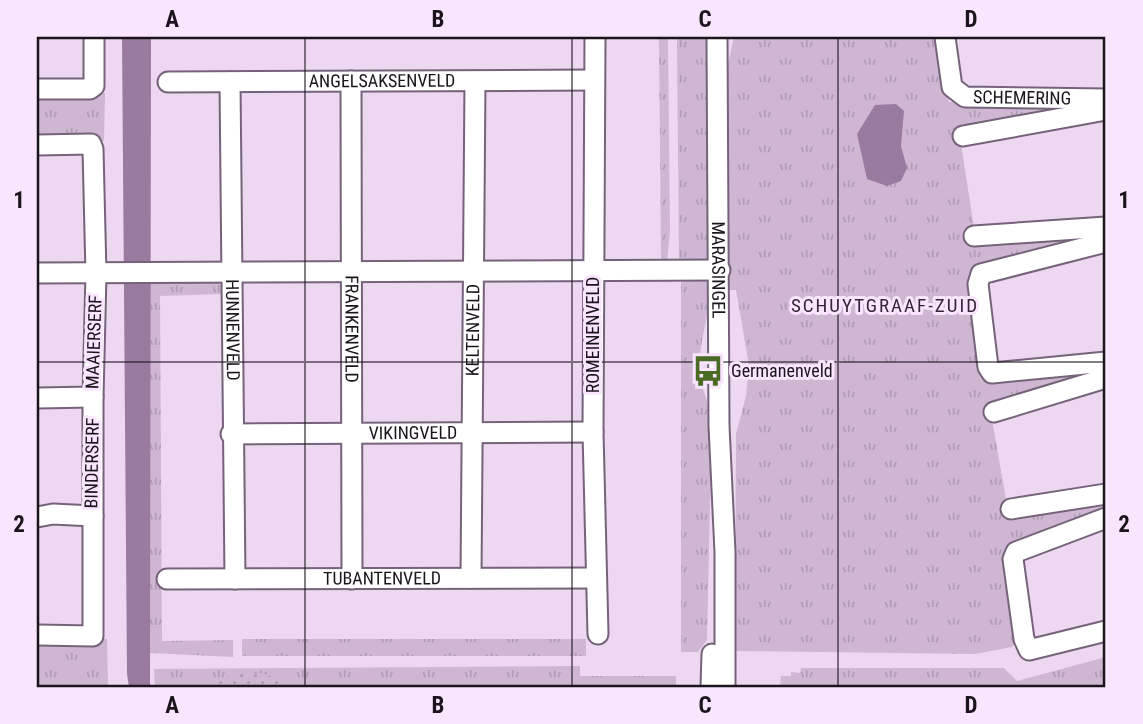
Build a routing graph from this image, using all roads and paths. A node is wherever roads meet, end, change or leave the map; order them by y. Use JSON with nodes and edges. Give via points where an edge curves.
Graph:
{"nodes":[{"id":1,"x":94,"y":37,"type":"edge"},
{"id":2,"x":595,"y":37,"type":"edge"},
{"id":3,"x":717,"y":37,"type":"edge"},
{"id":4,"x":729,"y":37,"type":"edge"},
{"id":5,"x":945,"y":37,"type":"edge"},
{"id":6,"x":720,"y":72,"type":"junction"},
{"id":7,"x":594,"y":80,"type":"junction"},
{"id":8,"x":351,"y":81,"type":"junction"},
{"id":9,"x":475,"y":81,"type":"junction"},
{"id":10,"x":168,"y":82,"type":"dead end"},
{"id":11,"x":230,"y":82,"type":"junction"},
{"id":12,"x":37,"y":89,"type":"edge"},
{"id":13,"x":1106,"y":99,"type":"edge"},
{"id":14,"x":1106,"y":110,"type":"edge"},
{"id":15,"x":963,"y":136,"type":"dead end"},
{"id":16,"x":37,"y":145,"type":"edge"},
{"id":17,"x":1106,"y":227,"type":"edge"},
{"id":18,"x":974,"y":236,"type":"dead end"},
{"id":19,"x":1106,"y":242,"type":"edge"},
{"id":20,"x":593,"y":270,"type":"junction"},
{"id":21,"x":720,"y":270,"type":"junction"},
{"id":22,"x":230,"y":272,"type":"junction"},
{"id":23,"x":352,"y":272,"type":"junction"},
{"id":24,"x":37,"y":273,"type":"edge"},
{"id":25,"x":473,"y":273,"type":"junction"},
{"id":26,"x":96,"y":274,"type":"junction"},
{"id":27,"x":1106,"y":362,"type":"edge"},
{"id":28,"x":1106,"y":378,"type":"edge"},
{"id":29,"x":93,"y":397,"type":"junction"},
{"id":30,"x":37,"y":398,"type":"edge"},
{"id":31,"x":994,"y":412,"type":"dead end"},
{"id":32,"x":471,"y":432,"type":"junction"},
{"id":33,"x":593,"y":432,"type":"junction"},
{"id":34,"x":351,"y":433,"type":"junction"},
{"id":35,"x":231,"y":434,"type":"junction"},
{"id":36,"x":721,"y":467,"type":"junction"},
{"id":37,"x":1106,"y":494,"type":"edge"},
{"id":38,"x":1011,"y":509,"type":"dead end"},
{"id":39,"x":93,"y":516,"type":"junction"},
{"id":40,"x":37,"y":517,"type":"edge"},
{"id":41,"x":1106,"y":518,"type":"edge"},
{"id":42,"x":471,"y":578,"type":"junction"},
{"id":43,"x":596,"y":578,"type":"junction"},
{"id":44,"x":167,"y":579,"type":"dead end"},
{"id":45,"x":235,"y":579,"type":"junction"},
{"id":46,"x":352,"y":579,"type":"junction"},
{"id":47,"x":1106,"y":631,"type":"edge"},
{"id":48,"x":598,"y":634,"type":"dead end"},
{"id":49,"x":37,"y":635,"type":"edge"},
{"id":50,"x":711,"y":687,"type":"edge"},
{"id":51,"x":725,"y":687,"type":"edge"}],
"edges":[{"from":1,"to":12,"type":"street","via":[[94,86]]},
{"from":2,"to":7,"type":"street","name":"ROMEINENVELD"},
{"from":3,"to":6,"type":"street","name":"MARASINGEL"},
{"from":4,"to":6,"type":"street","name":"MARASINGEL"},
{"from":5,"to":13,"type":"street","name":"SCHEMERING","via":[[952,87],[965,97]]},
{"from":6,"to":21,"type":"street","name":"MARASINGEL"},
{"from":7,"to":9,"type":"street","name":"ANGELSAKSENVELD"},
{"from":7,"to":20,"type":"street","name":"ROMEINENVELD"},
{"from":8,"to":9,"type":"street","name":"ANGELSAKSENVELD"},
{"from":8,"to":11,"type":"street","name":"ANGELSAKSENVELD"},
{"from":8,"to":23,"type":"street","name":"FRANKENVELD"},
{"from":9,"to":25,"type":"street","name":"KELTENVELD"},
{"from":10,"to":11,"type":"street","name":"ANGELSAKSENVELD"},
{"from":11,"to":22,"type":"street","name":"HUNNENVELD"},
{"from":14,"to":15,"type":"street","name":"SCHEMERING"},
{"from":16,"to":26,"type":"street","name":"MAAIERSERF","via":[[91,144]]},
{"from":17,"to":18,"type":"street"},
{"from":19,"to":27,"type":"street","via":[[981,274],[978,284],[992,373]]},
{"from":20,"to":21,"type":"street"},
{"from":20,"to":25,"type":"street"},
{"from":20,"to":33,"type":"street","name":"ROMEINENVELD"},
{"from":21,"to":36,"type":"street","name":"MARASINGEL"},
{"from":22,"to":23,"type":"street"},
{"from":22,"to":26,"type":"street"},
{"from":22,"to":35,"type":"street","name":"HUNNENVELD"},
{"from":23,"to":25,"type":"street"},
{"from":23,"to":34,"type":"street","name":"FRANKENVELD"},
{"from":24,"to":26,"type":"street"},
{"from":25,"to":32,"type":"street","name":"KELTENVELD"},
{"from":26,"to":29,"type":"street","name":"MAAIERSERF"},
{"from":28,"to":31,"type":"street"},
{"from":29,"to":30,"type":"street","name":"MAAIERSERF"},
{"from":29,"to":39,"type":"street","name":"BINDERSERF"},
{"from":32,"to":33,"type":"street","name":"VIKINGVELD"},
{"from":32,"to":34,"type":"street","name":"VIKINGVELD"},
{"from":32,"to":42,"type":"street","name":"KELTENVELD"},
{"from":33,"to":43,"type":"street","name":"ROMEINENVELD"},
{"from":34,"to":35,"type":"street","name":"VIKINGVELD"},
{"from":34,"to":46,"type":"street","name":"FRANKENVELD"},
{"from":35,"to":45,"type":"street","name":"HUNNENVELD"},
{"from":36,"to":50,"type":"street","name":"MARASINGEL"},
{"from":36,"to":51,"type":"street","name":"MARASINGEL"},
{"from":37,"to":38,"type":"street"},
{"from":39,"to":40,"type":"street","name":"BINDERSERF"},
{"from":39,"to":49,"type":"street","via":[[93,636]]},
{"from":41,"to":47,"type":"street","via":[[1016,552],[1013,559],[1029,650]]},
{"from":42,"to":43,"type":"street","name":"TUBANTENVELD"},
{"from":42,"to":46,"type":"street","name":"TUBANTENVELD"},
{"from":43,"to":48,"type":"street","name":"ROMEINENVELD"},
{"from":44,"to":45,"type":"street","name":"TUBANTENVELD"},
{"from":45,"to":46,"type":"street","name":"TUBANTENVELD"}]}
